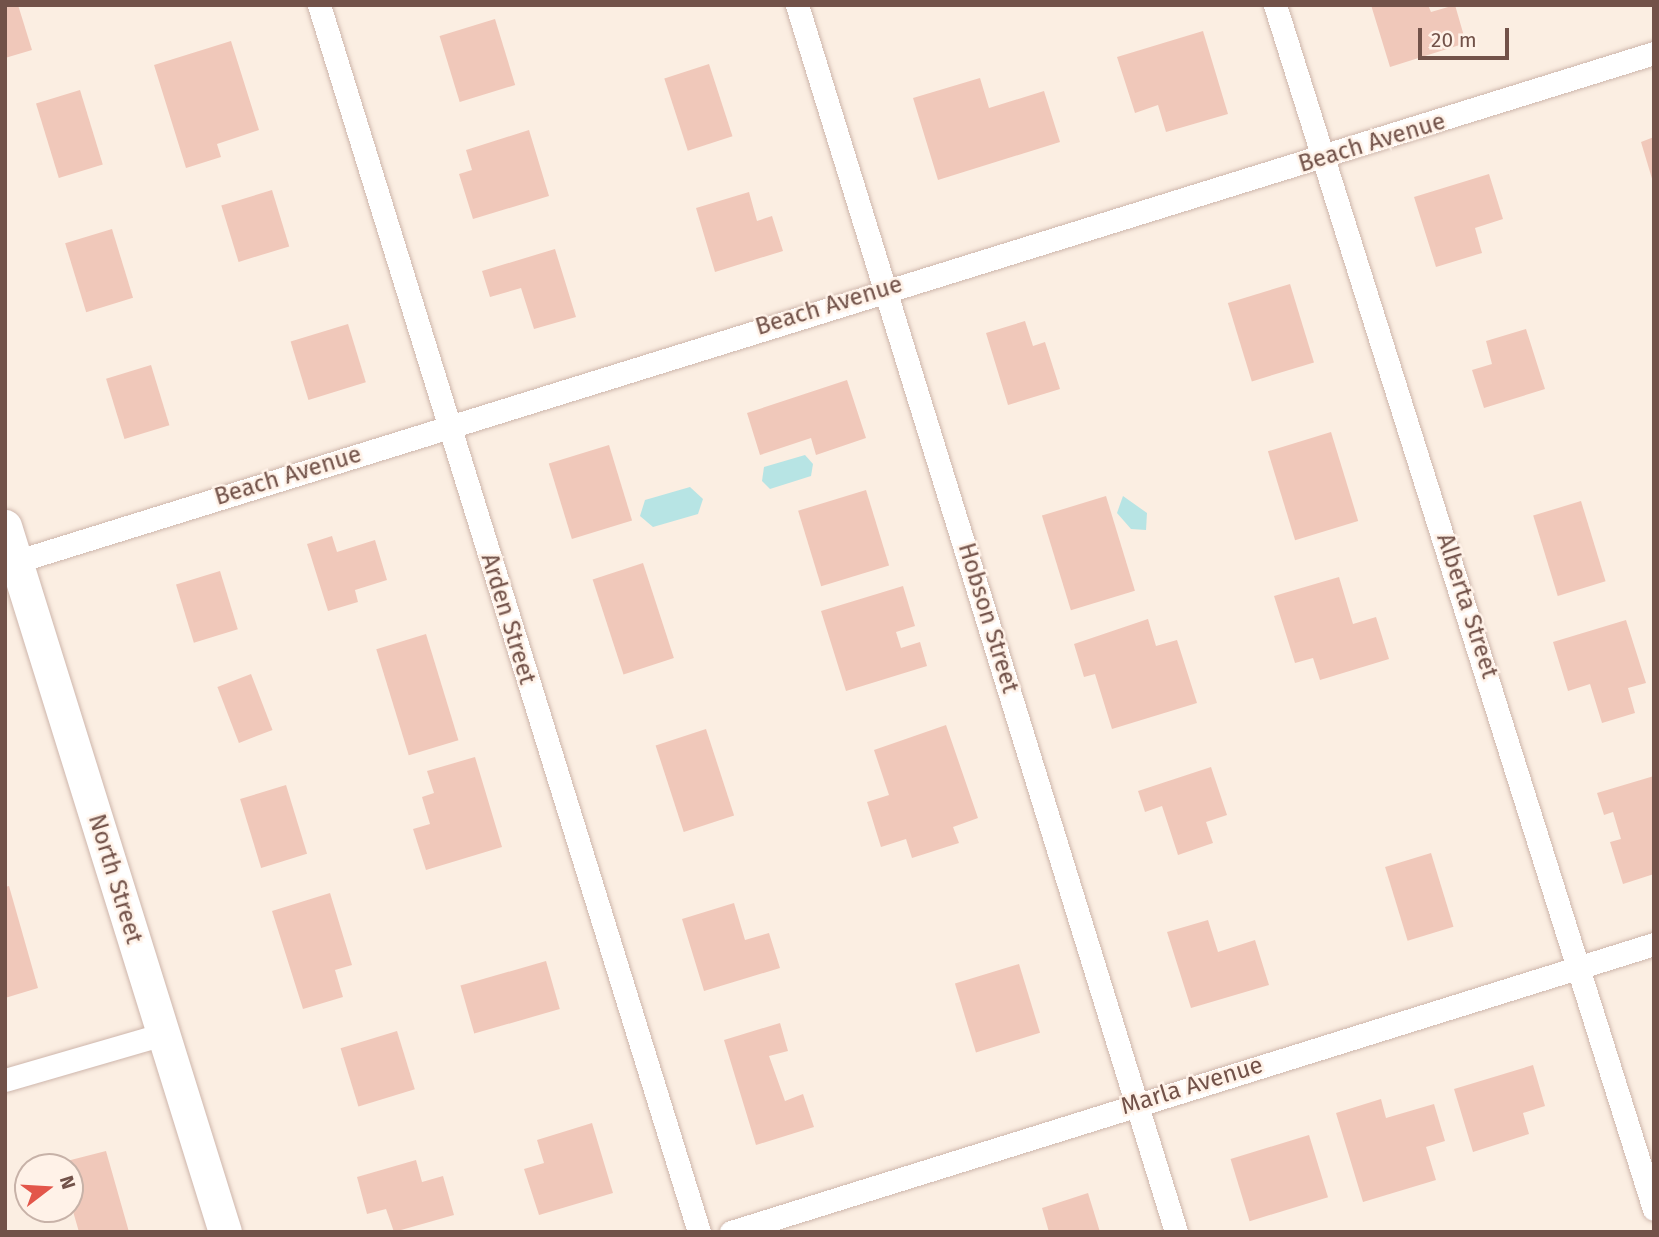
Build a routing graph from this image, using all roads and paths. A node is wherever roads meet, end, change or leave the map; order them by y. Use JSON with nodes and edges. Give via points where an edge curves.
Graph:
{"nodes":[{"id":1,"x":319,"y":5,"type":"edge"},
{"id":2,"x":797,"y":5,"type":"edge"},
{"id":3,"x":1275,"y":5,"type":"edge"},
{"id":4,"x":1654,"y":53,"type":"edge"},
{"id":5,"x":1325,"y":158,"type":"junction"},
{"id":6,"x":887,"y":288,"type":"junction"},
{"id":7,"x":448,"y":426,"type":"junction"},
{"id":8,"x":5,"y":526,"type":"edge"},
{"id":9,"x":11,"y":563,"type":"edge"},
{"id":10,"x":1654,"y":944,"type":"edge"},
{"id":11,"x":1581,"y":967,"type":"junction"},
{"id":12,"x":163,"y":1034,"type":"junction"},
{"id":13,"x":5,"y":1080,"type":"edge"},
{"id":14,"x":1135,"y":1103,"type":"junction"},
{"id":15,"x":1654,"y":1209,"type":"edge"},
{"id":16,"x":225,"y":1232,"type":"edge"},
{"id":17,"x":699,"y":1232,"type":"edge"},
{"id":18,"x":731,"y":1232,"type":"edge"},
{"id":19,"x":1176,"y":1232,"type":"edge"}],
"edges":[{"from":1,"to":7,"type":"street","name":"Arden Street"},
{"from":2,"to":6,"type":"street","name":"Hobson Street"},
{"from":3,"to":5,"type":"street","name":"Alberta Street"},
{"from":4,"to":5,"type":"street","name":"Beach Avenue"},
{"from":5,"to":6,"type":"street","name":"Beach Avenue"},
{"from":5,"to":11,"type":"street","name":"Alberta Street"},
{"from":6,"to":7,"type":"street","name":"Beach Avenue"},
{"from":6,"to":14,"type":"street","name":"Hobson Street"},
{"from":7,"to":9,"type":"street","name":"Beach Avenue"},
{"from":7,"to":17,"type":"street","name":"Arden Street"},
{"from":8,"to":9,"type":"street","name":"North Street"},
{"from":9,"to":12,"type":"street","name":"North Street"},
{"from":10,"to":11,"type":"street","name":"Marla Avenue"},
{"from":11,"to":14,"type":"street","name":"Marla Avenue"},
{"from":11,"to":15,"type":"street","name":"Alberta Street"},
{"from":12,"to":13,"type":"street"},
{"from":12,"to":16,"type":"street","name":"North Street"},
{"from":14,"to":18,"type":"street","name":"Marla Avenue"},
{"from":14,"to":19,"type":"street","name":"Hobson Street"}]}
